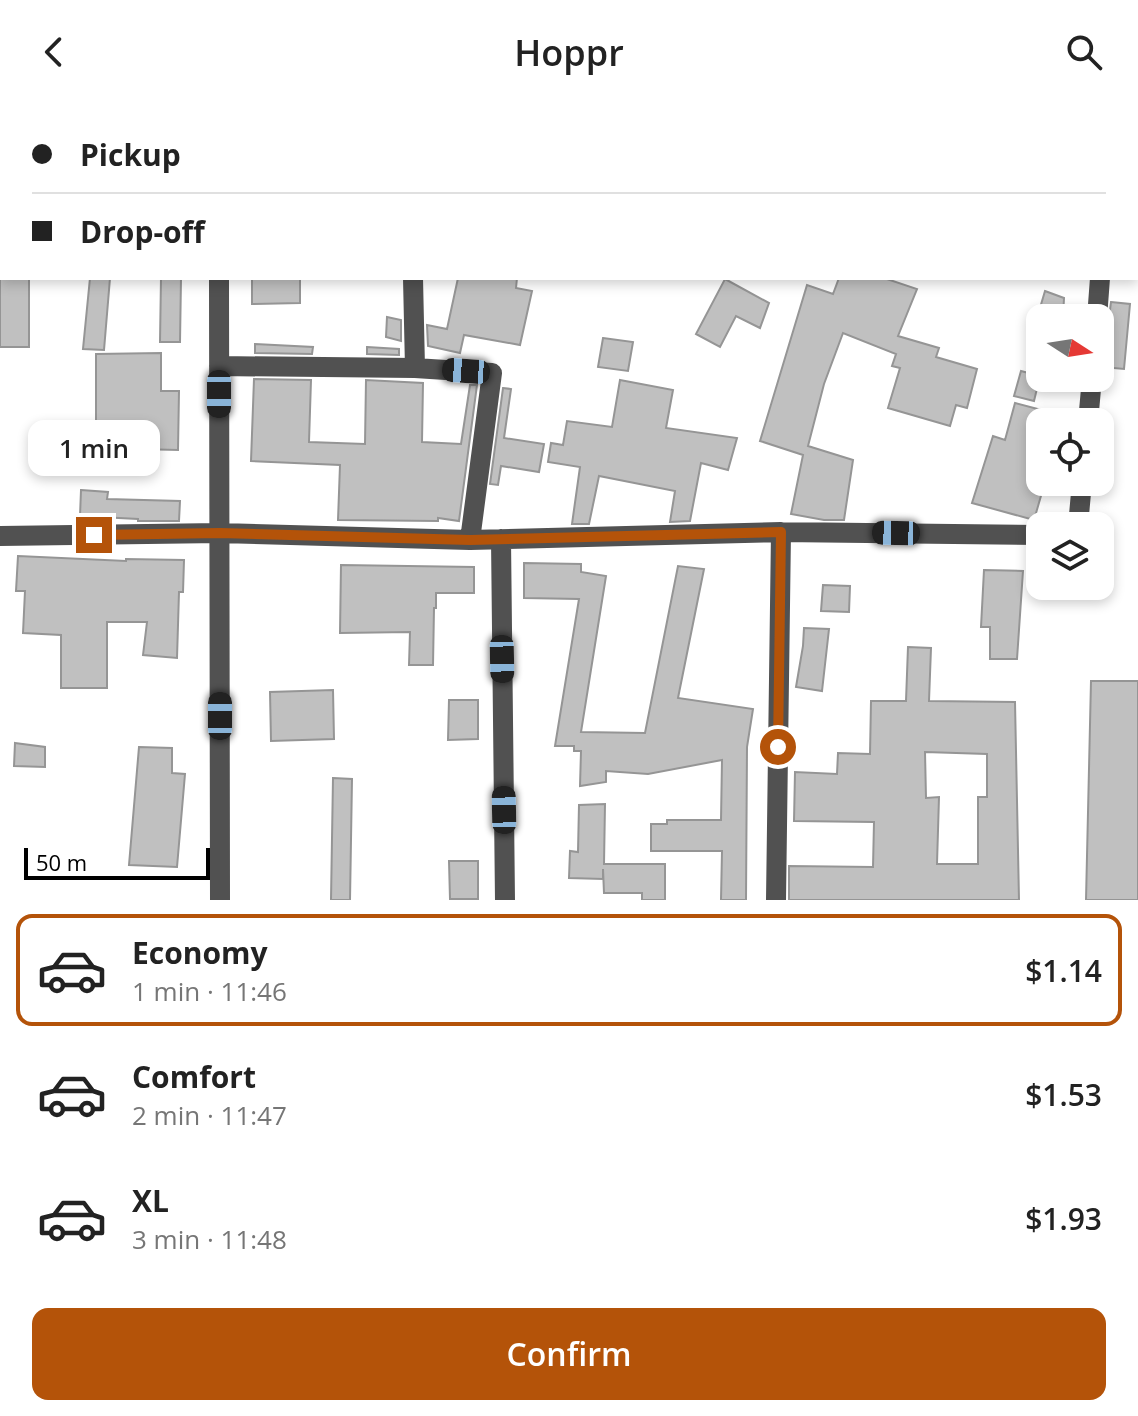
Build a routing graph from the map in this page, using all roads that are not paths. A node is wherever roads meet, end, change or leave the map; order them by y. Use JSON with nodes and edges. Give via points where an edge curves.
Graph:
{"nodes":[{"id":1,"x":219,"y":280,"type":"edge"},
{"id":2,"x":413,"y":280,"type":"edge"},
{"id":3,"x":1100,"y":280,"type":"edge"},
{"id":4,"x":1098,"y":304,"type":"edge"},
{"id":5,"x":219,"y":366,"type":"junction"},
{"id":6,"x":415,"y":368,"type":"junction"},
{"id":7,"x":781,"y":532,"type":"junction"},
{"id":8,"x":220,"y":533,"type":"junction"},
{"id":9,"x":1026,"y":535,"type":"edge"},
{"id":10,"x":0,"y":536,"type":"edge"},
{"id":11,"x":501,"y":539,"type":"junction"},
{"id":12,"x":470,"y":540,"type":"junction"},
{"id":13,"x":220,"y":900,"type":"edge"},
{"id":14,"x":505,"y":900,"type":"edge"},
{"id":15,"x":776,"y":900,"type":"edge"}],
"edges":[{"from":1,"to":5,"type":"street"},
{"from":2,"to":6,"type":"street"},
{"from":3,"to":4,"type":"street"},
{"from":5,"to":6,"type":"street"},
{"from":5,"to":8,"type":"street"},
{"from":6,"to":12,"type":"street","via":[[492,373]]},
{"from":7,"to":9,"type":"street"},
{"from":7,"to":11,"type":"street"},
{"from":7,"to":15,"type":"street"},
{"from":8,"to":10,"type":"street"},
{"from":8,"to":12,"type":"street"},
{"from":8,"to":13,"type":"street"},
{"from":11,"to":12,"type":"street"},
{"from":11,"to":14,"type":"street"}]}
